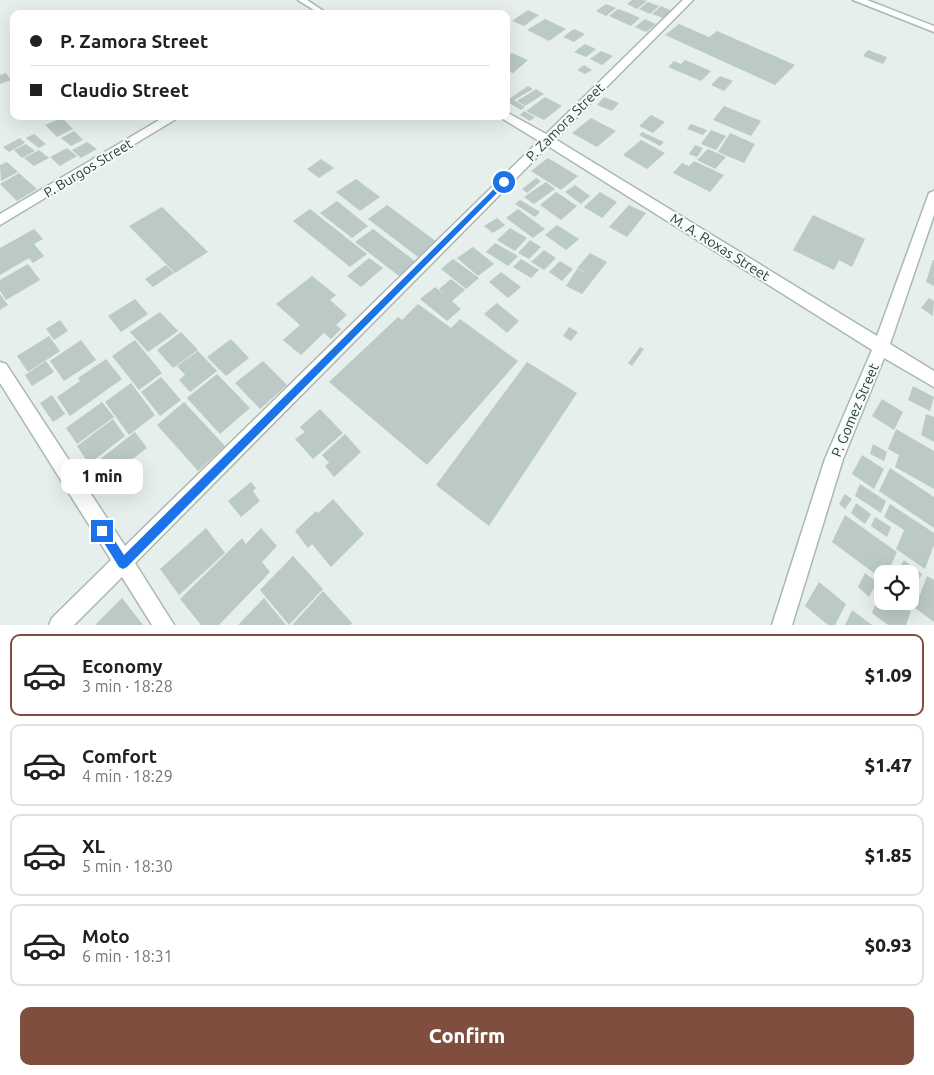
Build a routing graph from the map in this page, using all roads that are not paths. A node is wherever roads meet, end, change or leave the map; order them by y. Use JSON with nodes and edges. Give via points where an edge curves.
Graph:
{"nodes":[{"id":1,"x":302,"y":0,"type":"edge"},
{"id":2,"x":688,"y":0,"type":"edge"},
{"id":3,"x":858,"y":0,"type":"edge"},
{"id":4,"x":318,"y":10,"type":"edge"},
{"id":5,"x":934,"y":29,"type":"edge"},
{"id":6,"x":510,"y":119,"type":"edge"},
{"id":7,"x":168,"y":120,"type":"edge"},
{"id":8,"x":547,"y":140,"type":"junction"},
{"id":9,"x":934,"y":196,"type":"edge"},
{"id":10,"x":0,"y":220,"type":"edge"},
{"id":11,"x":881,"y":347,"type":"junction"},
{"id":12,"x":0,"y":369,"type":"edge"},
{"id":13,"x":934,"y":380,"type":"edge"},
{"id":14,"x":123,"y":563,"type":"junction"},
{"id":15,"x":59,"y":625,"type":"edge"},
{"id":16,"x":164,"y":625,"type":"edge"},
{"id":17,"x":782,"y":625,"type":"edge"}],
"edges":[{"from":1,"to":4,"type":"lane"},
{"from":2,"to":8,"type":"street","name":"P. Zamora Street"},
{"from":3,"to":5,"type":"street"},
{"from":6,"to":8,"type":"street","name":"M. A. Roxas Street"},
{"from":7,"to":10,"type":"street","name":"P. Burgos Street"},
{"from":8,"to":11,"type":"street","name":"M. A. Roxas Street"},
{"from":8,"to":14,"type":"street","name":"P. Zamora Street"},
{"from":9,"to":11,"type":"street","name":"P. Gomez Street"},
{"from":11,"to":13,"type":"street","name":"M. A. Roxas Street"},
{"from":11,"to":17,"type":"street","name":"P. Gomez Street","via":[[834,459]]},
{"from":12,"to":14,"type":"street"},
{"from":14,"to":15,"type":"street","name":"P. Zamora Street"},
{"from":14,"to":16,"type":"street"}]}
